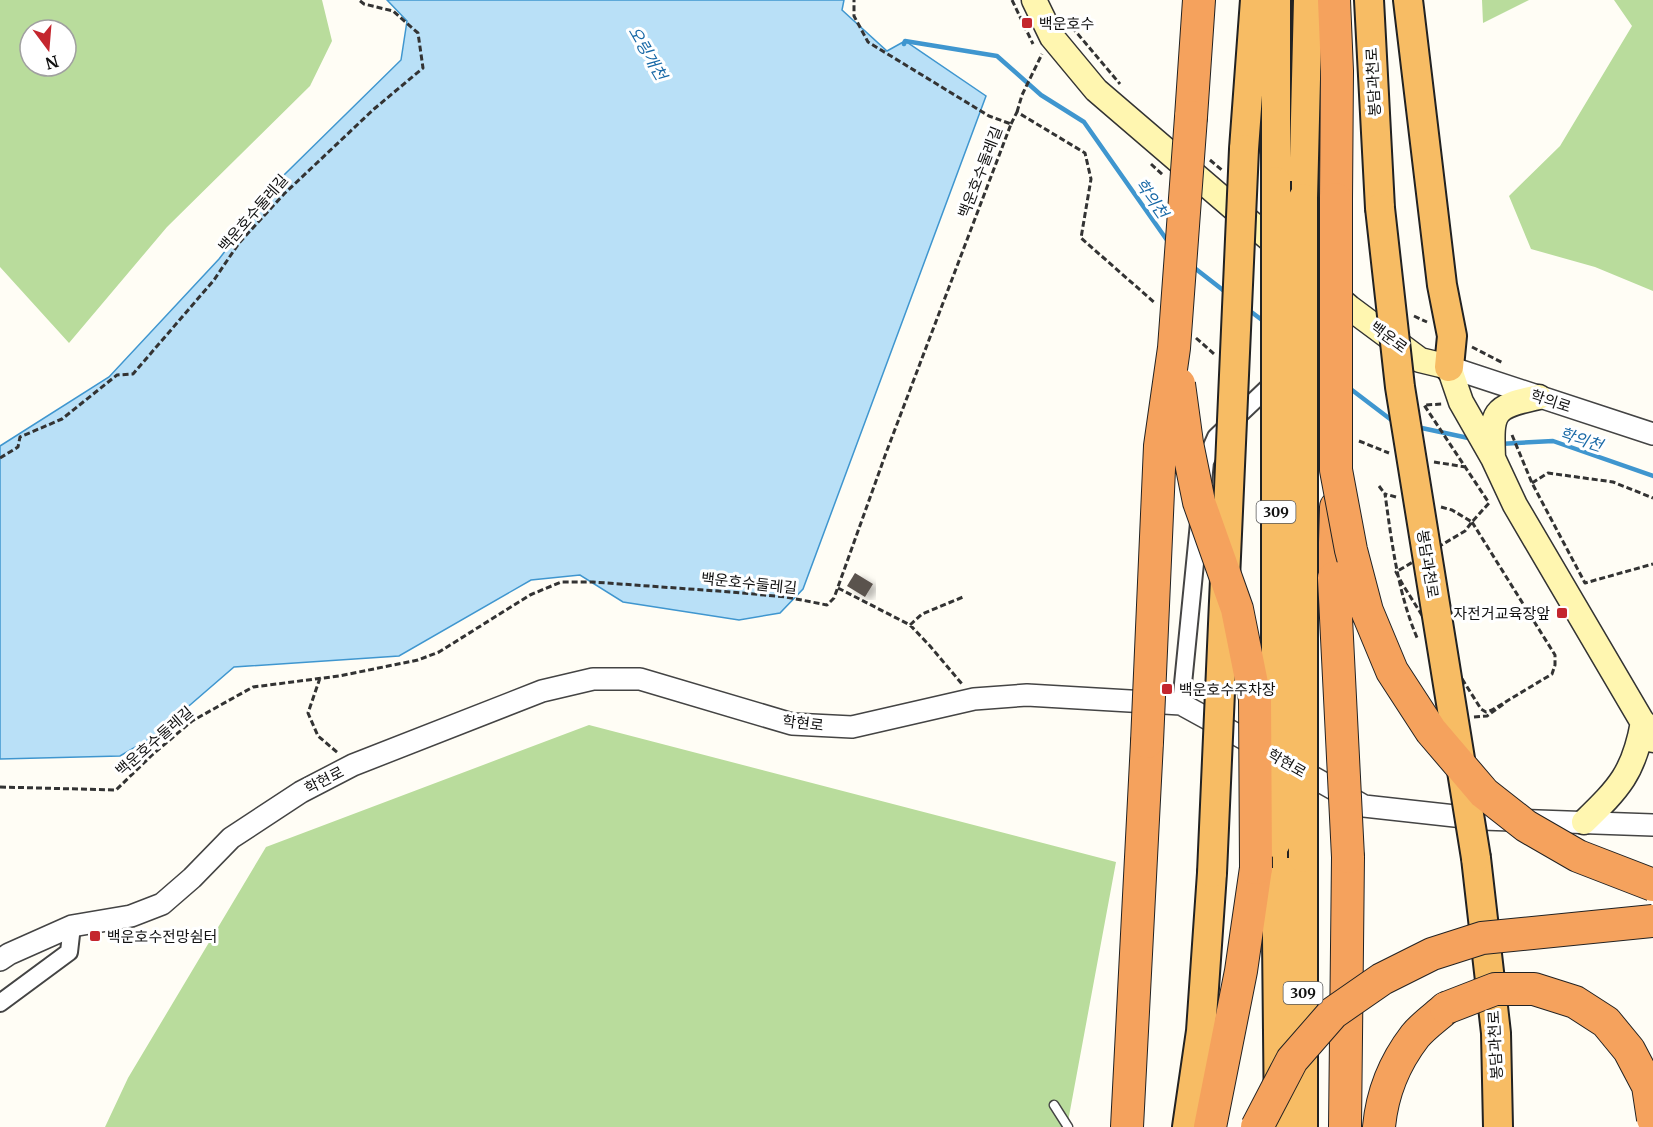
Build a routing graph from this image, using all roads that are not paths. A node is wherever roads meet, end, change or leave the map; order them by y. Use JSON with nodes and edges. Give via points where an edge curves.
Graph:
{"nodes":[{"id":1,"x":1199,"y":0,"type":"edge"},
{"id":2,"x":1255,"y":0,"type":"edge"},
{"id":3,"x":1276,"y":0,"type":"edge"},
{"id":4,"x":1308,"y":0,"type":"edge"},
{"id":5,"x":1334,"y":0,"type":"edge"},
{"id":6,"x":1369,"y":0,"type":"edge"},
{"id":7,"x":1408,"y":0,"type":"edge"},
{"id":8,"x":1025,"y":6,"type":"edge"},
{"id":9,"x":1350,"y":308,"type":"junction"},
{"id":10,"x":1174,"y":348,"type":"junction"},
{"id":11,"x":1449,"y":367,"type":"junction"},
{"id":12,"x":1539,"y":397,"type":"junction"},
{"id":13,"x":1484,"y":426,"type":"junction"},
{"id":14,"x":1653,"y":434,"type":"edge"},
{"id":15,"x":1336,"y":470,"type":"junction"},
{"id":16,"x":1180,"y":704,"type":"junction"},
{"id":17,"x":1648,"y":731,"type":"edge"},
{"id":18,"x":1584,"y":822,"type":"junction"},
{"id":19,"x":1653,"y":825,"type":"edge"},
{"id":20,"x":1653,"y":885,"type":"edge"},
{"id":21,"x":1653,"y":921,"type":"edge"},
{"id":22,"x":72,"y":926,"type":"junction"},
{"id":23,"x":0,"y":960,"type":"edge"},
{"id":24,"x":0,"y":1003,"type":"edge"},
{"id":25,"x":1054,"y":1105,"type":"dead end"},
{"id":26,"x":1653,"y":1119,"type":"edge"},
{"id":27,"x":1068,"y":1127,"type":"edge"},
{"id":28,"x":1127,"y":1127,"type":"edge"},
{"id":29,"x":1187,"y":1127,"type":"edge"},
{"id":30,"x":1210,"y":1127,"type":"edge"},
{"id":31,"x":1257,"y":1127,"type":"edge"},
{"id":32,"x":1279,"y":1127,"type":"edge"},
{"id":33,"x":1303,"y":1127,"type":"edge"},
{"id":34,"x":1345,"y":1127,"type":"edge"},
{"id":35,"x":1379,"y":1127,"type":"edge"},
{"id":36,"x":1498,"y":1127,"type":"edge"}],
"edges":[{"from":1,"to":10,"type":"highway","bridge":true},
{"from":2,"to":29,"type":"highway","bridge":true,"via":[[1244,149],[1212,873],[1201,1031]]},
{"from":3,"to":32,"type":"highway","number":"309","bridge":true},
{"from":4,"to":33,"type":"highway","number":"309","bridge":true,"via":[[1303,198]]},
{"from":5,"to":15,"type":"highway","bridge":true},
{"from":6,"to":36,"type":"highway","name":"봉담과천로","bridge":true,"via":[[1380,208],[1400,387],[1476,858],[1496,1033]]},
{"from":7,"to":11,"type":"highway","via":[[1442,285],[1452,336]]},
{"from":8,"to":9,"type":"main road","name":"백운로","via":[[1096,90]]},
{"from":9,"to":11,"type":"main road","name":"백운로","via":[[1420,360]]},
{"from":9,"to":16,"type":"street","via":[[1216,437],[1205,462]]},
{"from":10,"to":28,"type":"highway","bridge":true,"via":[[1160,446]]},
{"from":10,"to":30,"type":"highway","bridge":true,"via":[[1199,502],[1237,609],[1255,699],[1256,868],[1241,970]]},
{"from":11,"to":12,"type":"street","name":"학의로"},
{"from":11,"to":13,"type":"main road","via":[[1461,402]]},
{"from":12,"to":13,"type":"main road","via":[[1508,404]]},
{"from":12,"to":14,"type":"street","name":"학의로"},
{"from":13,"to":17,"type":"main road","via":[[1493,458],[1515,505]]},
{"from":15,"to":20,"type":"highway","bridge":true,"via":[[1367,611],[1392,671],[1431,731],[1484,793],[1526,826],[1578,856]]},
{"from":15,"to":34,"type":"highway","bridge":true,"via":[[1334,578],[1348,857]]},
{"from":16,"to":18,"type":"street","name":"학현로","via":[[1364,806],[1482,819]]},
{"from":16,"to":22,"type":"street","name":"학현로","via":[[1027,695],[974,699],[852,727],[792,724],[640,679],[592,679],[542,691],[352,765],[231,837],[162,904],[131,916]]},
{"from":17,"to":18,"type":"main road","via":[[1617,790]]},
{"from":18,"to":19,"type":"street","name":"학현로"},
{"from":21,"to":31,"type":"highway","bridge":true,"via":[[1482,938],[1432,954],[1333,1013],[1292,1060]]},
{"from":22,"to":23,"type":"street","name":"학현로"},
{"from":22,"to":24,"type":"street","via":[[69,952]]},
{"from":25,"to":27,"type":"lane"},
{"from":26,"to":35,"type":"highway","bridge":true,"via":[[1648,1086],[1629,1050],[1606,1022],[1575,1002],[1534,989],[1495,989],[1446,1008],[1416,1035],[1394,1069]]}]}
